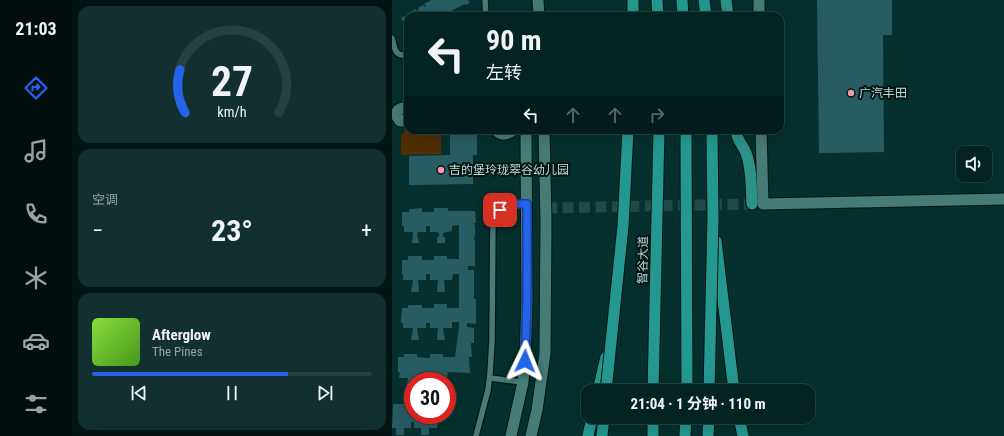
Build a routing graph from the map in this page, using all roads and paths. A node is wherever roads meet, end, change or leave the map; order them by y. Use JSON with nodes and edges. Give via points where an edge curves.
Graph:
{"nodes":[{"id":1,"x":486,"y":0,"type":"edge"},
{"id":2,"x":538,"y":0,"type":"edge"},
{"id":3,"x":633,"y":0,"type":"edge"},
{"id":4,"x":657,"y":0,"type":"edge"},
{"id":5,"x":682,"y":0,"type":"edge"},
{"id":6,"x":704,"y":0,"type":"edge"},
{"id":7,"x":726,"y":0,"type":"edge"},
{"id":8,"x":759,"y":0,"type":"edge"},
{"id":9,"x":486,"y":12,"type":"edge"},
{"id":10,"x":539,"y":12,"type":"edge"},
{"id":11,"x":633,"y":12,"type":"edge"},
{"id":12,"x":658,"y":12,"type":"edge"},
{"id":13,"x":683,"y":12,"type":"edge"},
{"id":14,"x":706,"y":12,"type":"edge"},
{"id":15,"x":728,"y":12,"type":"edge"},
{"id":16,"x":760,"y":12,"type":"edge"},
{"id":17,"x":392,"y":38,"type":"edge"},
{"id":18,"x":404,"y":55,"type":"edge"},
{"id":19,"x":404,"y":108,"type":"edge"},
{"id":20,"x":394,"y":115,"type":"edge"},
{"id":21,"x":404,"y":120,"type":"edge"},
{"id":22,"x":526,"y":134,"type":"edge"},
{"id":23,"x":544,"y":134,"type":"edge"},
{"id":24,"x":628,"y":134,"type":"edge"},
{"id":25,"x":659,"y":134,"type":"edge"},
{"id":26,"x":686,"y":134,"type":"edge"},
{"id":27,"x":712,"y":134,"type":"edge"},
{"id":28,"x":736,"y":134,"type":"edge"},
{"id":29,"x":761,"y":134,"type":"edge"},
{"id":30,"x":1004,"y":199,"type":"edge"},
{"id":31,"x":527,"y":204,"type":"junction"},
{"id":32,"x":758,"y":204,"type":"junction"},
{"id":33,"x":713,"y":218,"type":"junction"},
{"id":34,"x":613,"y":325,"type":"junction"},
{"id":35,"x":490,"y":378,"type":"junction"},
{"id":36,"x":522,"y":382,"type":"junction"},
{"id":37,"x":600,"y":384,"type":"edge"},
{"id":38,"x":607,"y":384,"type":"edge"},
{"id":39,"x":653,"y":384,"type":"edge"},
{"id":40,"x":687,"y":384,"type":"edge"},
{"id":41,"x":709,"y":384,"type":"edge"},
{"id":42,"x":733,"y":384,"type":"edge"},
{"id":43,"x":591,"y":424,"type":"edge"},
{"id":44,"x":603,"y":424,"type":"edge"},
{"id":45,"x":653,"y":424,"type":"edge"},
{"id":46,"x":686,"y":424,"type":"edge"},
{"id":47,"x":709,"y":424,"type":"edge"},
{"id":48,"x":740,"y":424,"type":"edge"},
{"id":49,"x":476,"y":436,"type":"edge"},
{"id":50,"x":511,"y":436,"type":"edge"},
{"id":51,"x":531,"y":436,"type":"edge"},
{"id":52,"x":588,"y":436,"type":"edge"},
{"id":53,"x":602,"y":436,"type":"edge"},
{"id":54,"x":652,"y":436,"type":"edge"},
{"id":55,"x":685,"y":436,"type":"edge"},
{"id":56,"x":708,"y":436,"type":"edge"},
{"id":57,"x":743,"y":436,"type":"edge"}],
"edges":[{"from":1,"to":9,"type":"lane"},
{"from":2,"to":10,"type":"street"},
{"from":3,"to":11,"type":"highway"},
{"from":4,"to":12,"type":"highway"},
{"from":5,"to":13,"type":"highway"},
{"from":6,"to":14,"type":"highway"},
{"from":7,"to":15,"type":"main road"},
{"from":8,"to":16,"type":"street"},
{"from":17,"to":18,"type":"lane","via":[[395,51]]},
{"from":19,"to":20,"type":"street","via":[[400,108]]},
{"from":20,"to":21,"type":"street","via":[[400,121]]},
{"from":22,"to":31,"type":"street"},
{"from":23,"to":51,"type":"street","via":[[545,353]]},
{"from":24,"to":34,"type":"highway","bridge":true,"via":[[623,226]]},
{"from":25,"to":39,"type":"highway","name":"智谷大道","bridge":true},
{"from":26,"to":40,"type":"highway","bridge":true},
{"from":27,"to":33,"type":"highway","bridge":true},
{"from":28,"to":32,"type":"main road","via":[[746,152]]},
{"from":29,"to":32,"type":"street"},
{"from":30,"to":32,"type":"street"},
{"from":31,"to":35,"type":"lane","via":[[506,204],[493,216]]},
{"from":31,"to":36,"type":"street","via":[[527,300]]},
{"from":33,"to":41,"type":"highway","bridge":true},
{"from":33,"to":42,"type":"highway","bridge":true},
{"from":34,"to":37,"type":"highway","bridge":true},
{"from":34,"to":38,"type":"highway","bridge":true},
{"from":35,"to":36,"type":"lane"},
{"from":35,"to":49,"type":"lane"},
{"from":36,"to":50,"type":"street"},
{"from":43,"to":52,"type":"highway"},
{"from":44,"to":53,"type":"highway"},
{"from":45,"to":54,"type":"highway"},
{"from":46,"to":55,"type":"highway"},
{"from":47,"to":56,"type":"highway"},
{"from":48,"to":57,"type":"highway"}]}
